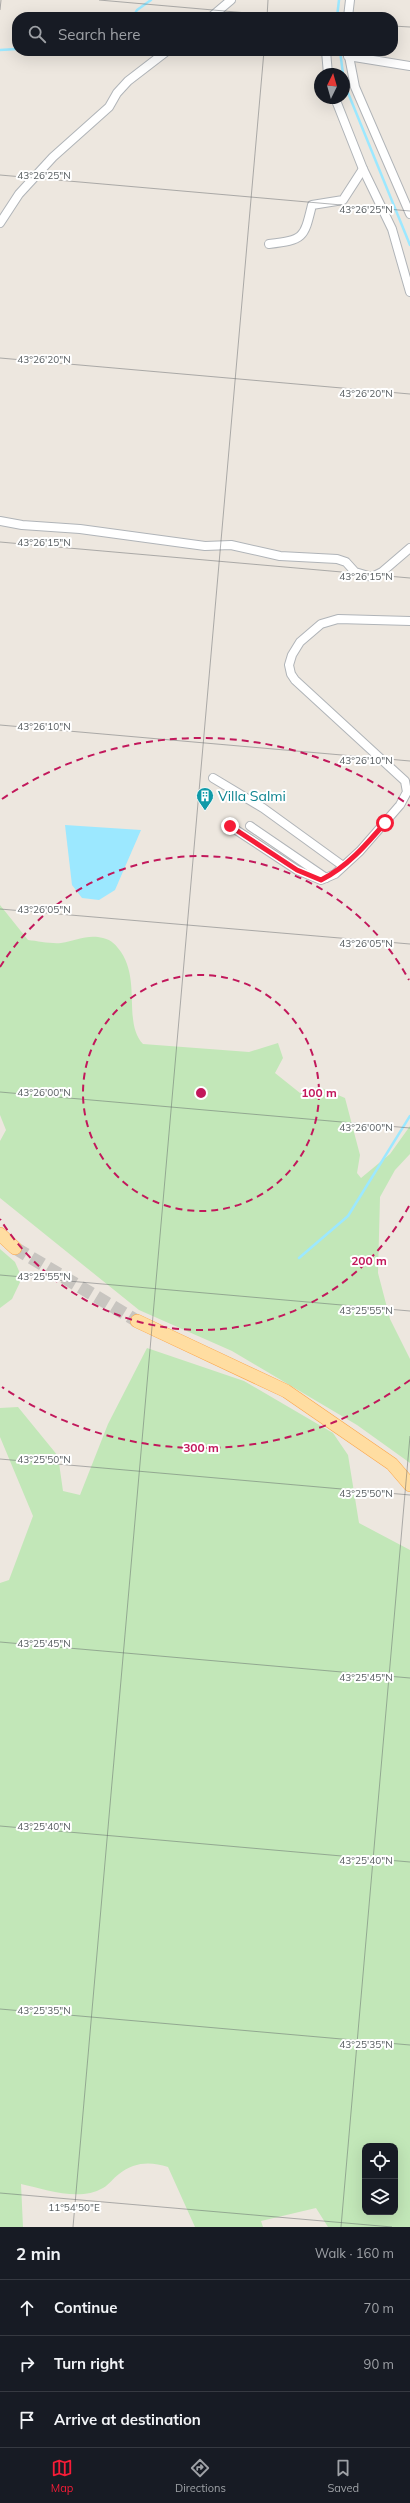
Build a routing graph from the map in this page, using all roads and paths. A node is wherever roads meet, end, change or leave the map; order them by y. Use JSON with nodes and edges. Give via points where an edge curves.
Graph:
{"nodes":[{"id":1,"x":231,"y":0,"type":"edge"},
{"id":2,"x":350,"y":0,"type":"edge"},
{"id":3,"x":217,"y":12,"type":"edge"},
{"id":4,"x":349,"y":12,"type":"edge"},
{"id":5,"x":161,"y":56,"type":"edge"},
{"id":6,"x":326,"y":56,"type":"edge"},
{"id":7,"x":348,"y":56,"type":"edge"},
{"id":8,"x":358,"y":56,"type":"edge"},
{"id":9,"x":410,"y":66,"type":"edge"},
{"id":10,"x":327,"y":68,"type":"edge"},
{"id":11,"x":337,"y":104,"type":"edge"},
{"id":12,"x":363,"y":169,"type":"junction"},
{"id":13,"x":410,"y":214,"type":"edge"},
{"id":14,"x":0,"y":223,"type":"edge"},
{"id":15,"x":269,"y":244,"type":"dead end"},
{"id":16,"x":410,"y":292,"type":"edge"},
{"id":17,"x":0,"y":521,"type":"edge"},
{"id":18,"x":410,"y":548,"type":"edge"},
{"id":19,"x":410,"y":621,"type":"edge"},
{"id":20,"x":213,"y":778,"type":"dead end"},
{"id":21,"x":230,"y":826,"type":"dead end"},
{"id":22,"x":250,"y":826,"type":"dead end"},
{"id":23,"x":343,"y":866,"type":"junction"},
{"id":24,"x":326,"y":878,"type":"junction"},
{"id":25,"x":0,"y":1234,"type":"edge"},
{"id":26,"x":15,"y":1248,"type":"tunnel mouth"},
{"id":27,"x":136,"y":1321,"type":"tunnel mouth"},
{"id":28,"x":410,"y":1485,"type":"edge"}],
"edges":[{"from":1,"to":3,"type":"street"},
{"from":2,"to":4,"type":"street"},
{"from":5,"to":14,"type":"street","via":[[128,81],[109,106],[53,157],[19,194]]},
{"from":6,"to":10,"type":"street"},
{"from":7,"to":13,"type":"street","via":[[355,87]]},
{"from":8,"to":9,"type":"street"},
{"from":11,"to":12,"type":"street"},
{"from":12,"to":15,"type":"street","via":[[343,200],[312,205],[302,236]]},
{"from":12,"to":16,"type":"street","via":[[392,229]]},
{"from":17,"to":18,"type":"street","via":[[205,546],[231,545],[280,556],[337,559],[346,562],[355,572],[372,577],[382,572]]},
{"from":19,"to":23,"type":"street","via":[[330,620],[300,642],[289,665],[295,680],[405,781],[407,792],[400,805],[360,851]]},
{"from":20,"to":23,"type":"street","via":[[263,808]]},
{"from":21,"to":24,"type":"street","via":[[297,870],[321,880]]},
{"from":22,"to":24,"type":"street"},
{"from":23,"to":24,"type":"street"},
{"from":25,"to":26,"type":"main road"},
{"from":27,"to":28,"type":"main road","via":[[286,1391],[392,1464]]}]}
